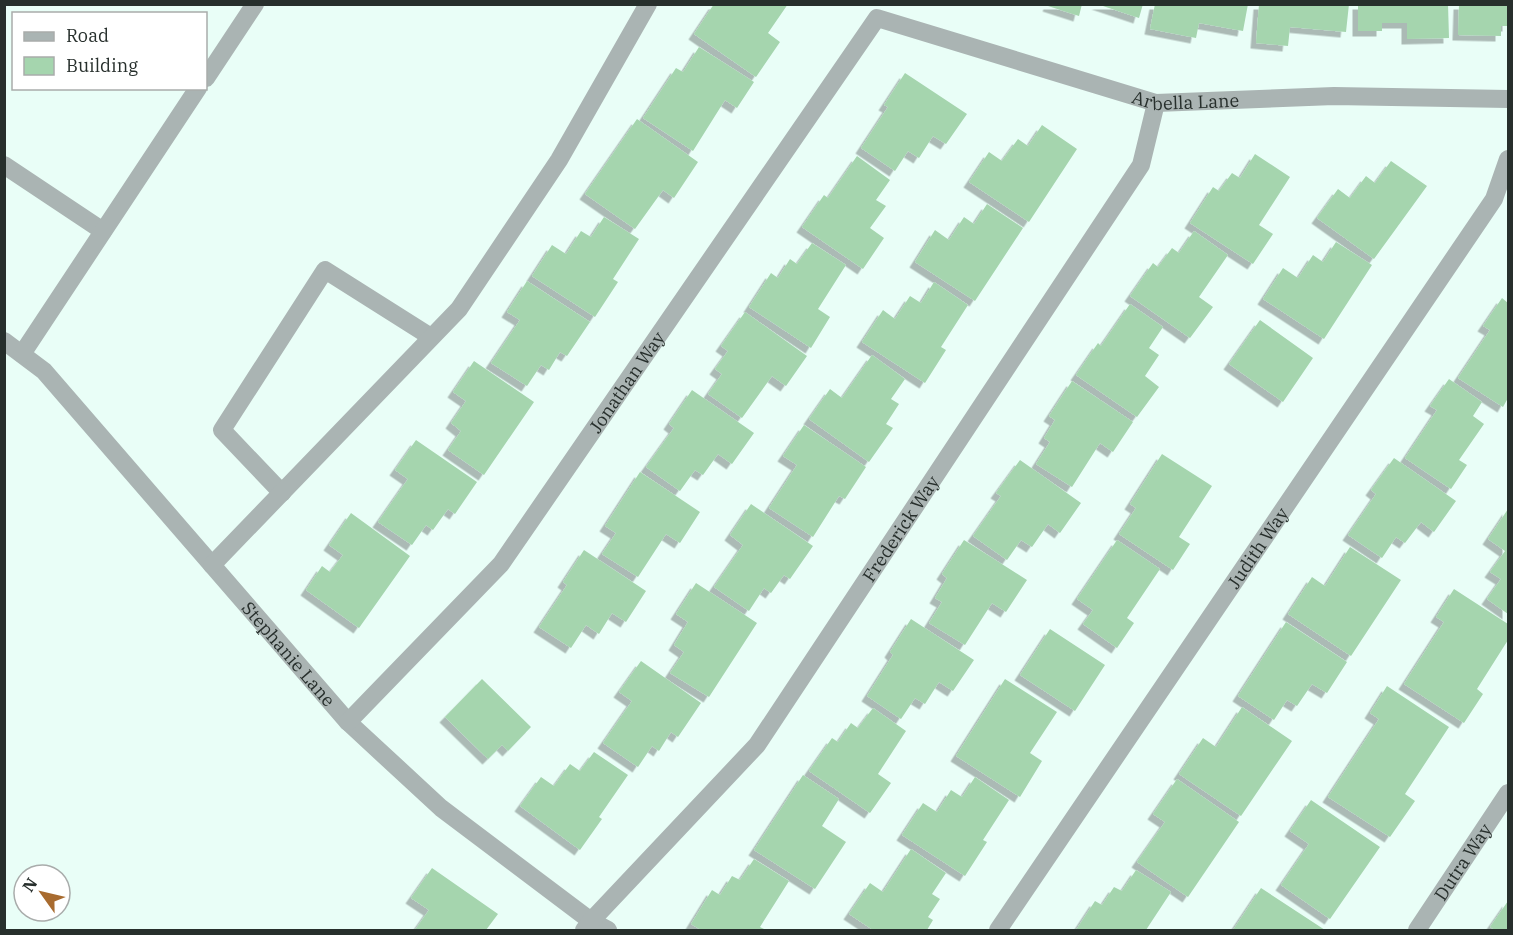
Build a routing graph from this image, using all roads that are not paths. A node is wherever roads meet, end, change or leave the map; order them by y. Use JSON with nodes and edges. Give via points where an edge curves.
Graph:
{"nodes":[{"id":1,"x":255,"y":4,"type":"edge"},
{"id":2,"x":648,"y":4,"type":"edge"},
{"id":3,"x":877,"y":18,"type":"joint"},
{"id":4,"x":207,"y":76,"type":"edge"},
{"id":5,"x":197,"y":90,"type":"edge"},
{"id":6,"x":1509,"y":99,"type":"edge"},
{"id":7,"x":1156,"y":103,"type":"junction"},
{"id":8,"x":1509,"y":159,"type":"edge"},
{"id":9,"x":4,"y":165,"type":"edge"},
{"id":10,"x":102,"y":231,"type":"junction"},
{"id":11,"x":431,"y":337,"type":"junction"},
{"id":12,"x":4,"y":341,"type":"edge"},
{"id":13,"x":22,"y":354,"type":"junction"},
{"id":14,"x":282,"y":493,"type":"junction"},
{"id":15,"x":212,"y":565,"type":"junction"},
{"id":16,"x":348,"y":722,"type":"junction"},
{"id":17,"x":1509,"y":793,"type":"edge"},
{"id":18,"x":587,"y":926,"type":"edge"},
{"id":19,"x":608,"y":930,"type":"edge"},
{"id":20,"x":998,"y":930,"type":"edge"},
{"id":21,"x":1417,"y":930,"type":"edge"}],
"edges":[{"from":1,"to":4,"type":"street"},
{"from":2,"to":11,"type":"street","via":[[559,160],[459,309]]},
{"from":3,"to":7,"type":"street","name":"Arbella Lane"},
{"from":3,"to":16,"type":"street","name":"Jonathan Way","via":[[501,564]]},
{"from":5,"to":10,"type":"street"},
{"from":6,"to":7,"type":"street","name":"Arbella Lane","via":[[1334,96]]},
{"from":7,"to":18,"type":"street","name":"Frederick Way","via":[[1141,165],[757,745]]},
{"from":8,"to":20,"type":"street","name":"Judith Way","via":[[1494,199]]},
{"from":9,"to":10,"type":"street"},
{"from":10,"to":13,"type":"street"},
{"from":11,"to":14,"type":"street"},
{"from":11,"to":14,"type":"street","via":[[325,270],[222,430]]},
{"from":12,"to":13,"type":"street","name":"Stephanie Lane"},
{"from":13,"to":15,"type":"street","name":"Stephanie Lane","via":[[44,371]]},
{"from":14,"to":15,"type":"street"},
{"from":15,"to":16,"type":"street","name":"Stephanie Lane"},
{"from":16,"to":18,"type":"street","name":"Stephanie Lane","via":[[441,808]]},
{"from":17,"to":21,"type":"street","name":"Dutra Way"},
{"from":18,"to":19,"type":"street","name":"Stephanie Lane"}]}
